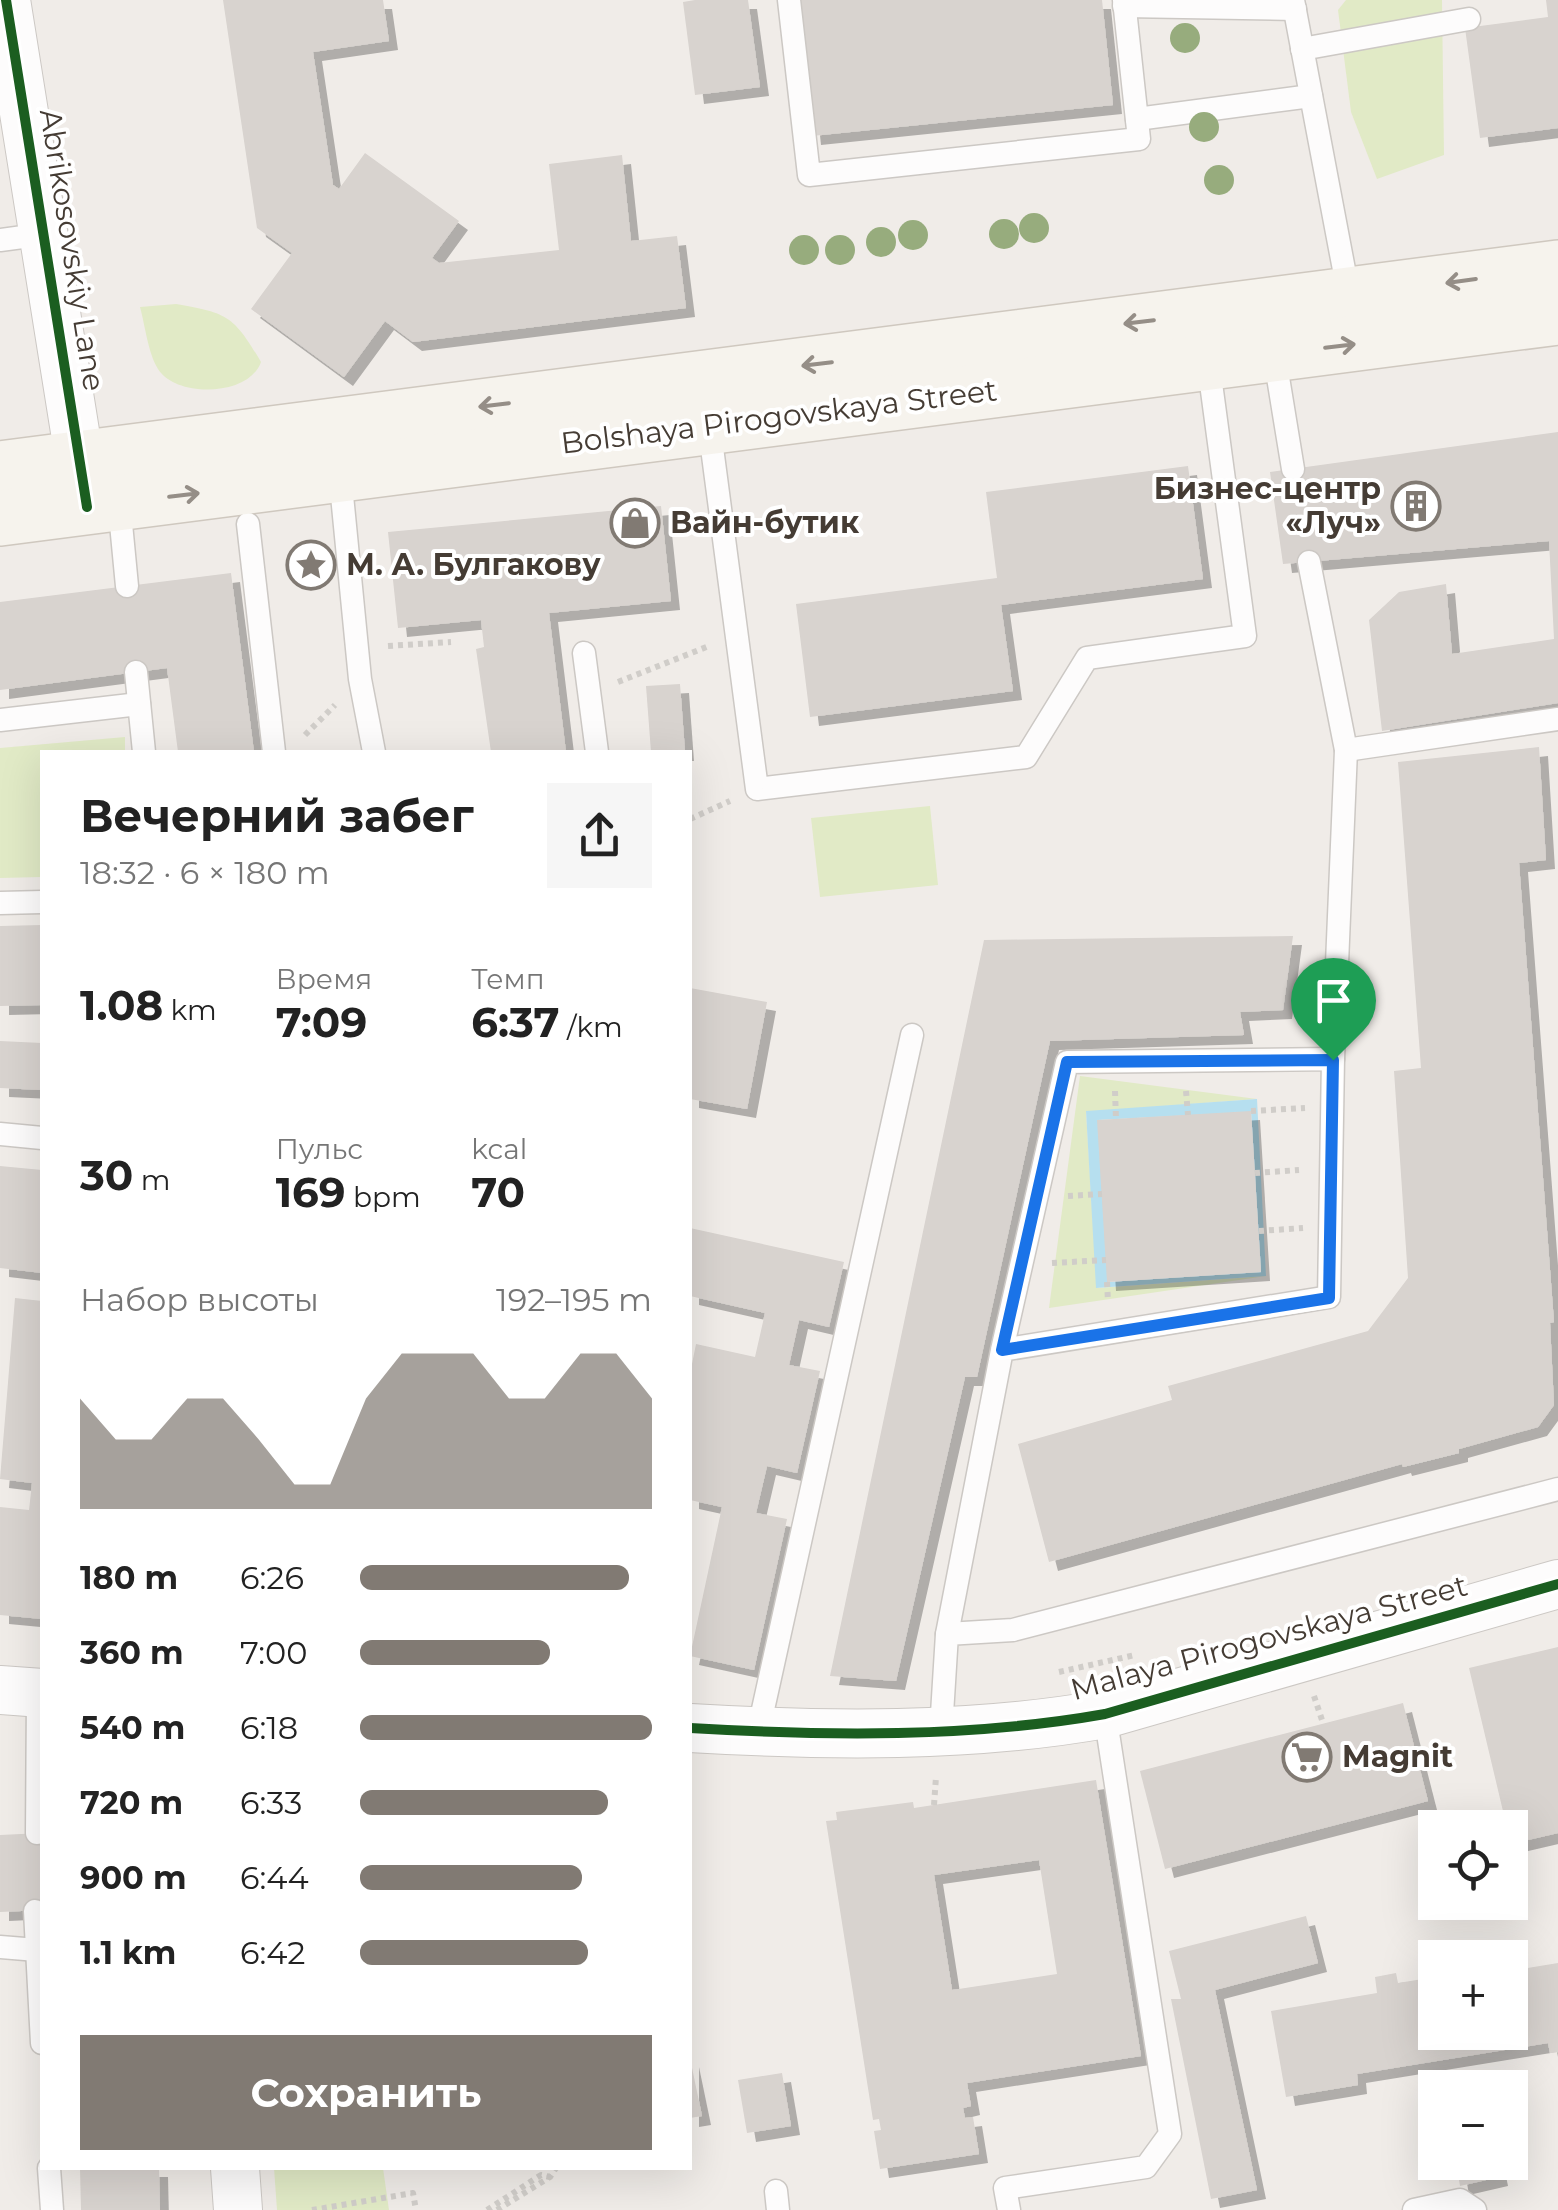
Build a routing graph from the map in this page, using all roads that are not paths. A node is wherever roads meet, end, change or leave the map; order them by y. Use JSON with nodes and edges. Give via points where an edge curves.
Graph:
{"nodes":[{"id":1,"x":6,"y":0,"type":"edge"},
{"id":2,"x":789,"y":0,"type":"edge"},
{"id":3,"x":1124,"y":3,"type":"edge"},
{"id":4,"x":1294,"y":4,"type":"edge"},
{"id":5,"x":1469,"y":20,"type":"dead end"},
{"id":6,"x":1302,"y":48,"type":"junction"},
{"id":7,"x":1311,"y":96,"type":"junction"},
{"id":8,"x":1137,"y":118,"type":"junction"},
{"id":9,"x":22,"y":237,"type":"edge"},
{"id":10,"x":1558,"y":268,"type":"edge"},
{"id":11,"x":1349,"y":296,"type":"junction"},
{"id":12,"x":1558,"y":317,"type":"edge"},
{"id":13,"x":1274,"y":353,"type":"junction"},
{"id":14,"x":1208,"y":362,"type":"junction"},
{"id":15,"x":709,"y":426,"type":"junction"},
{"id":16,"x":0,"y":469,"type":"edge"},
{"id":17,"x":1292,"y":469,"type":"dead end"},
{"id":18,"x":340,"y":475,"type":"junction"},
{"id":19,"x":95,"y":490,"type":"junction"},
{"id":20,"x":0,"y":518,"type":"edge"},
{"id":21,"x":248,"y":524,"type":"dead end"},
{"id":22,"x":1309,"y":562,"type":"dead end"},
{"id":23,"x":127,"y":586,"type":"dead end"},
{"id":24,"x":584,"y":653,"type":"dead end"},
{"id":25,"x":136,"y":672,"type":"dead end"},
{"id":26,"x":139,"y":704,"type":"junction"},
{"id":27,"x":1558,"y":719,"type":"edge"},
{"id":28,"x":0,"y":720,"type":"edge"},
{"id":29,"x":144,"y":750,"type":"edge"},
{"id":30,"x":274,"y":750,"type":"edge"},
{"id":31,"x":374,"y":750,"type":"edge"},
{"id":32,"x":597,"y":750,"type":"edge"},
{"id":33,"x":1346,"y":750,"type":"junction"},
{"id":34,"x":40,"y":902,"type":"edge"},
{"id":35,"x":0,"y":903,"type":"edge"},
{"id":36,"x":912,"y":1035,"type":"dead end"},
{"id":37,"x":1333,"y":1060,"type":"junction"},
{"id":38,"x":0,"y":1134,"type":"edge"},
{"id":39,"x":40,"y":1138,"type":"edge"},
{"id":40,"x":1002,"y":1350,"type":"junction"},
{"id":41,"x":1558,"y":1489,"type":"edge"},
{"id":42,"x":1558,"y":1584,"type":"edge"},
{"id":43,"x":947,"y":1634,"type":"junction"},
{"id":44,"x":27,"y":1692,"type":"edge"},
{"id":45,"x":1104,"y":1714,"type":"junction"},
{"id":46,"x":692,"y":1728,"type":"edge"},
{"id":47,"x":941,"y":1730,"type":"junction"},
{"id":48,"x":758,"y":1732,"type":"junction"},
{"id":49,"x":37,"y":1834,"type":"dead end"},
{"id":50,"x":35,"y":1911,"type":"dead end"},
{"id":51,"x":0,"y":1947,"type":"edge"},
{"id":52,"x":38,"y":1950,"type":"junction"},
{"id":53,"x":40,"y":1996,"type":"edge"},
{"id":54,"x":49,"y":2170,"type":"edge"},
{"id":55,"x":235,"y":2170,"type":"edge"},
{"id":56,"x":52,"y":2210,"type":"edge"},
{"id":57,"x":238,"y":2210,"type":"edge"},
{"id":58,"x":1009,"y":2210,"type":"edge"},
{"id":59,"x":1414,"y":2210,"type":"edge"},
{"id":60,"x":1475,"y":2210,"type":"edge"}],
"edges":[{"from":1,"to":9,"type":"street","name":"Abrikosovskiy Lane"},
{"from":2,"to":8,"type":"lane","via":[[809,175],[1139,139]]},
{"from":3,"to":4,"type":"lane"},
{"from":3,"to":8,"type":"lane"},
{"from":4,"to":6,"type":"lane"},
{"from":5,"to":6,"type":"lane"},
{"from":6,"to":7,"type":"lane"},
{"from":7,"to":8,"type":"lane"},
{"from":7,"to":11,"type":"lane"},
{"from":9,"to":19,"type":"street","name":"Abrikosovskiy Lane"},
{"from":10,"to":11,"type":"main road","name":"Bolshaya Pirogovskaya Street","one_way":true},
{"from":11,"to":19,"type":"main road","name":"Bolshaya Pirogovskaya Street","one_way":true},
{"from":13,"to":12,"type":"main road","name":"Bolshaya Pirogovskaya Street","one_way":true},
{"from":13,"to":14,"type":"main road","name":"Bolshaya Pirogovskaya Street"},
{"from":13,"to":17,"type":"lane"},
{"from":14,"to":15,"type":"main road","name":"Bolshaya Pirogovskaya Street"},
{"from":14,"to":15,"type":"lane","via":[[1244,636],[1087,658],[1026,757],[757,789]]},
{"from":15,"to":18,"type":"main road","name":"Bolshaya Pirogovskaya Street"},
{"from":16,"to":19,"type":"main road","name":"Bolshaya Pirogovskaya Street"},
{"from":19,"to":18,"type":"main road","name":"Bolshaya Pirogovskaya Street","one_way":true},
{"from":18,"to":31,"type":"lane"},
{"from":19,"to":20,"type":"main road","name":"Bolshaya Pirogovskaya Street"},
{"from":19,"to":23,"type":"lane"},
{"from":21,"to":30,"type":"lane"},
{"from":22,"to":33,"type":"lane"},
{"from":24,"to":32,"type":"lane"},
{"from":25,"to":26,"type":"lane"},
{"from":26,"to":28,"type":"lane"},
{"from":26,"to":29,"type":"lane"},
{"from":27,"to":33,"type":"lane"},
{"from":33,"to":37,"type":"lane"},
{"from":34,"to":35,"type":"lane"},
{"from":36,"to":48,"type":"lane"},
{"from":37,"to":40,"type":"lane","via":[[1067,1062]]},
{"from":37,"to":40,"type":"lane","via":[[1329,1298]]},
{"from":38,"to":39,"type":"lane"},
{"from":40,"to":43,"type":"lane"},
{"from":41,"to":43,"type":"lane","via":[[1013,1630]]},
{"from":42,"to":45,"type":"street","name":"Malaya Pirogovskaya Street"},
{"from":43,"to":47,"type":"lane"},
{"from":44,"to":49,"type":"lane"},
{"from":45,"to":47,"type":"street","name":"Malaya Pirogovskaya Street"},
{"from":45,"to":58,"type":"lane","via":[[1170,2134],[1146,2167],[1005,2188]]},
{"from":46,"to":48,"type":"street","name":"Malaya Pirogovskaya Street"},
{"from":47,"to":48,"type":"street","name":"Malaya Pirogovskaya Street"},
{"from":50,"to":52,"type":"lane"},
{"from":51,"to":52,"type":"lane"},
{"from":52,"to":53,"type":"lane"},
{"from":54,"to":56,"type":"lane"},
{"from":55,"to":57,"type":"street"},
{"from":59,"to":60,"type":"lane","via":[[1460,2200]]}]}
